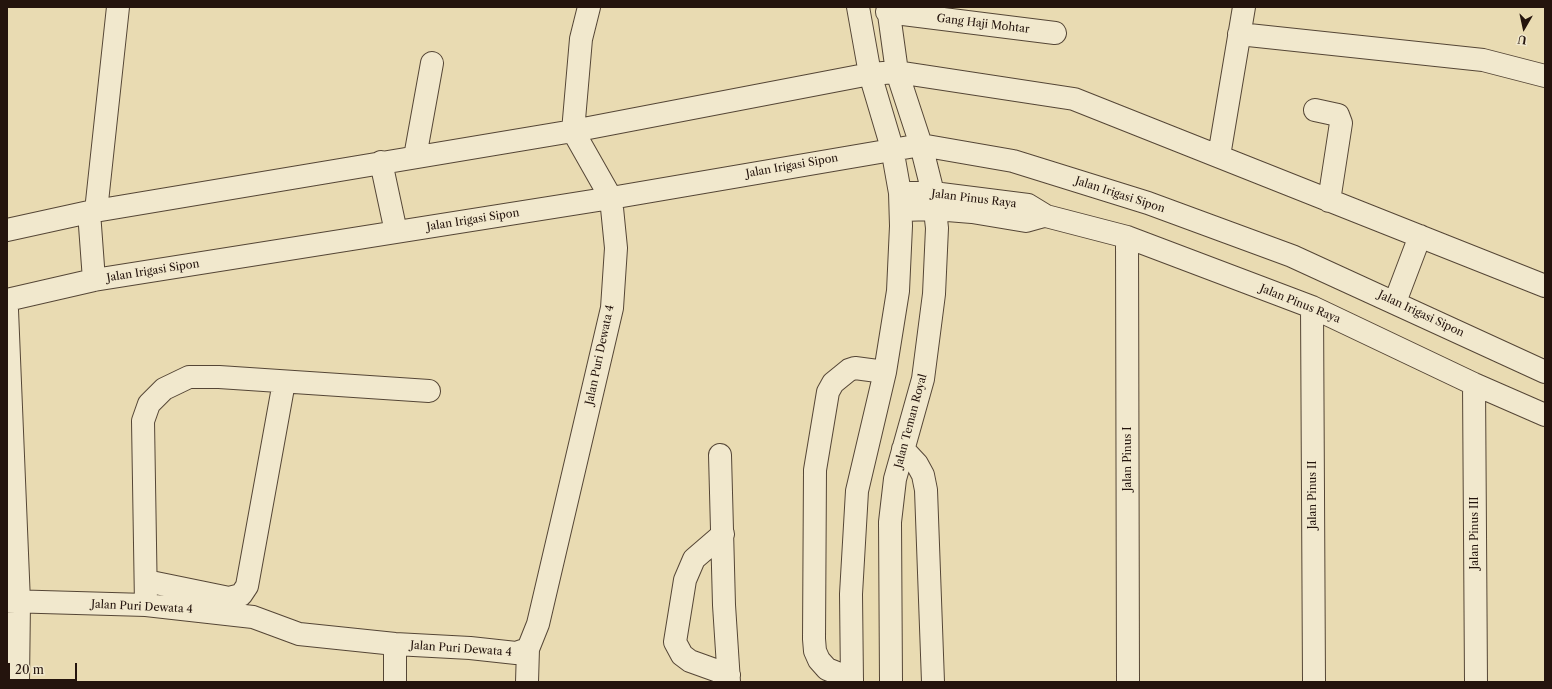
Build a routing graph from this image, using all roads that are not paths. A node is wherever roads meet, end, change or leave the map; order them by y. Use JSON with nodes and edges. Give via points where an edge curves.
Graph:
{"nodes":[{"id":1,"x":118,"y":7,"type":"edge"},
{"id":2,"x":589,"y":7,"type":"edge"},
{"id":3,"x":858,"y":7,"type":"edge"},
{"id":4,"x":1244,"y":7,"type":"edge"},
{"id":5,"x":888,"y":9,"type":"edge"},
{"id":6,"x":1055,"y":33,"type":"dead end"},
{"id":7,"x":1239,"y":34,"type":"junction"},
{"id":8,"x":432,"y":63,"type":"dead end"},
{"id":9,"x":1545,"y":76,"type":"edge"},
{"id":10,"x":898,"y":77,"type":"junction"},
{"id":11,"x":871,"y":78,"type":"junction"},
{"id":12,"x":1315,"y":110,"type":"dead end"},
{"id":13,"x":573,"y":131,"type":"junction"},
{"id":14,"x":920,"y":142,"type":"junction"},
{"id":15,"x":891,"y":145,"type":"junction"},
{"id":16,"x":1219,"y":156,"type":"junction"},
{"id":17,"x":415,"y":157,"type":"junction"},
{"id":18,"x":383,"y":168,"type":"junction"},
{"id":19,"x":611,"y":198,"type":"junction"},
{"id":20,"x":934,"y":201,"type":"junction"},
{"id":21,"x":1330,"y":201,"type":"junction"},
{"id":22,"x":901,"y":202,"type":"junction"},
{"id":23,"x":91,"y":215,"type":"junction"},
{"id":24,"x":394,"y":224,"type":"junction"},
{"id":25,"x":7,"y":230,"type":"edge"},
{"id":26,"x":1127,"y":237,"type":"junction"},
{"id":27,"x":1417,"y":244,"type":"junction"},
{"id":28,"x":94,"y":275,"type":"junction"},
{"id":29,"x":1545,"y":286,"type":"edge"},
{"id":30,"x":1398,"y":292,"type":"junction"},
{"id":31,"x":7,"y":300,"type":"edge"},
{"id":32,"x":1312,"y":307,"type":"junction"},
{"id":33,"x":7,"y":310,"type":"edge"},
{"id":34,"x":885,"y":372,"type":"junction"},
{"id":35,"x":1545,"y":372,"type":"edge"},
{"id":36,"x":284,"y":382,"type":"junction"},
{"id":37,"x":1474,"y":384,"type":"junction"},
{"id":38,"x":429,"y":391,"type":"dead end"},
{"id":39,"x":1545,"y":415,"type":"edge"},
{"id":40,"x":903,"y":449,"type":"junction"},
{"id":41,"x":720,"y":455,"type":"dead end"},
{"id":42,"x":722,"y":534,"type":"junction"},
{"id":43,"x":146,"y":581,"type":"junction"},
{"id":44,"x":13,"y":602,"type":"edge"},
{"id":45,"x":146,"y":605,"type":"junction"},
{"id":46,"x":395,"y":644,"type":"junction"},
{"id":47,"x":528,"y":649,"type":"junction"},
{"id":48,"x":729,"y":678,"type":"edge"},
{"id":49,"x":852,"y":680,"type":"edge"},
{"id":50,"x":18,"y":682,"type":"edge"},
{"id":51,"x":395,"y":682,"type":"edge"},
{"id":52,"x":527,"y":682,"type":"edge"},
{"id":53,"x":891,"y":682,"type":"edge"},
{"id":54,"x":933,"y":682,"type":"edge"},
{"id":55,"x":1128,"y":682,"type":"edge"},
{"id":56,"x":1314,"y":682,"type":"edge"},
{"id":57,"x":1476,"y":682,"type":"edge"}],
"edges":[{"from":1,"to":23,"type":"street"},
{"from":2,"to":13,"type":"street","via":[[581,39]]},
{"from":3,"to":11,"type":"street"},
{"from":4,"to":7,"type":"street"},
{"from":5,"to":6,"type":"street","name":"Gang Haji Mohtar"},
{"from":5,"to":10,"type":"street","name":"Jalan Teman Royal"},
{"from":7,"to":9,"type":"street","via":[[1483,60]]},
{"from":7,"to":16,"type":"street"},
{"from":8,"to":17,"type":"street"},
{"from":10,"to":11,"type":"street"},
{"from":10,"to":14,"type":"street","name":"Jalan Teman Royal"},
{"from":10,"to":16,"type":"street","via":[[1074,99]]},
{"from":11,"to":13,"type":"street"},
{"from":11,"to":15,"type":"street"},
{"from":12,"to":21,"type":"street","via":[[1338,115],[1341,123]]},
{"from":13,"to":17,"type":"street"},
{"from":13,"to":19,"type":"street"},
{"from":14,"to":15,"type":"street","name":"Jalan Irigasi Sipon"},
{"from":14,"to":20,"type":"street","name":"Jalan Teman Royal"},
{"from":14,"to":30,"type":"street","name":"Jalan Irigasi Sipon","via":[[1013,161],[1148,203]]},
{"from":15,"to":19,"type":"street","name":"Jalan Irigasi Sipon"},
{"from":15,"to":22,"type":"street"},
{"from":16,"to":21,"type":"street"},
{"from":17,"to":18,"type":"street"},
{"from":18,"to":23,"type":"street"},
{"from":18,"to":24,"type":"street"},
{"from":19,"to":24,"type":"street","name":"Jalan Irigasi Sipon"},
{"from":19,"to":47,"type":"street","name":"Jalan Puri Dewata 4","via":[[616,248],[612,308],[538,624]]},
{"from":20,"to":22,"type":"street","name":"Jalan Pinus Raya"},
{"from":20,"to":26,"type":"street","name":"Jalan Pinus Raya","via":[[972,212],[1026,221],[1037,210]]},
{"from":20,"to":40,"type":"street","name":"Jalan Teman Royal","via":[[937,228],[934,294],[923,379]]},
{"from":21,"to":27,"type":"street"},
{"from":22,"to":34,"type":"street","via":[[898,291]]},
{"from":23,"to":25,"type":"street"},
{"from":23,"to":28,"type":"street"},
{"from":24,"to":28,"type":"street","name":"Jalan Irigasi Sipon"},
{"from":26,"to":32,"type":"street","name":"Jalan Pinus Raya"},
{"from":26,"to":55,"type":"street","name":"Jalan Pinus I"},
{"from":27,"to":29,"type":"street"},
{"from":27,"to":30,"type":"street"},
{"from":28,"to":31,"type":"street","name":"Jalan Irigasi Sipon"},
{"from":30,"to":35,"type":"street","name":"Jalan Irigasi Sipon"},
{"from":32,"to":37,"type":"street","name":"Jalan Pinus Raya"},
{"from":32,"to":56,"type":"street","name":"Jalan Pinus II"},
{"from":33,"to":44,"type":"street"},
{"from":34,"to":49,"type":"street","via":[[857,491],[851,594]]},
{"from":34,"to":49,"type":"street","via":[[855,368],[833,383],[828,392],[816,470],[815,651],[827,669]]},
{"from":36,"to":38,"type":"street"},
{"from":36,"to":43,"type":"street","via":[[247,586],[241,594],[229,598]]},
{"from":36,"to":43,"type":"street","via":[[189,377],[164,389],[149,404],[143,422]]},
{"from":37,"to":39,"type":"street","name":"Jalan Pinus Raya"},
{"from":37,"to":57,"type":"street","name":"Jalan Pinus III"},
{"from":40,"to":53,"type":"street","name":"Jalan Teman Royal","via":[[895,479],[890,522]]},
{"from":40,"to":54,"type":"street","via":[[917,464],[923,475],[926,490]]},
{"from":41,"to":42,"type":"street"},
{"from":42,"to":48,"type":"street"},
{"from":42,"to":48,"type":"street","via":[[694,559],[686,580],[675,642],[682,655]]},
{"from":43,"to":45,"type":"street"},
{"from":44,"to":45,"type":"street","name":"Jalan Puri Dewata 4"},
{"from":44,"to":50,"type":"street"},
{"from":45,"to":46,"type":"street","name":"Jalan Puri Dewata 4","via":[[253,617],[299,634]]},
{"from":46,"to":47,"type":"street","name":"Jalan Puri Dewata 4","via":[[516,653]]},
{"from":46,"to":51,"type":"street"},
{"from":47,"to":52,"type":"street"}]}
